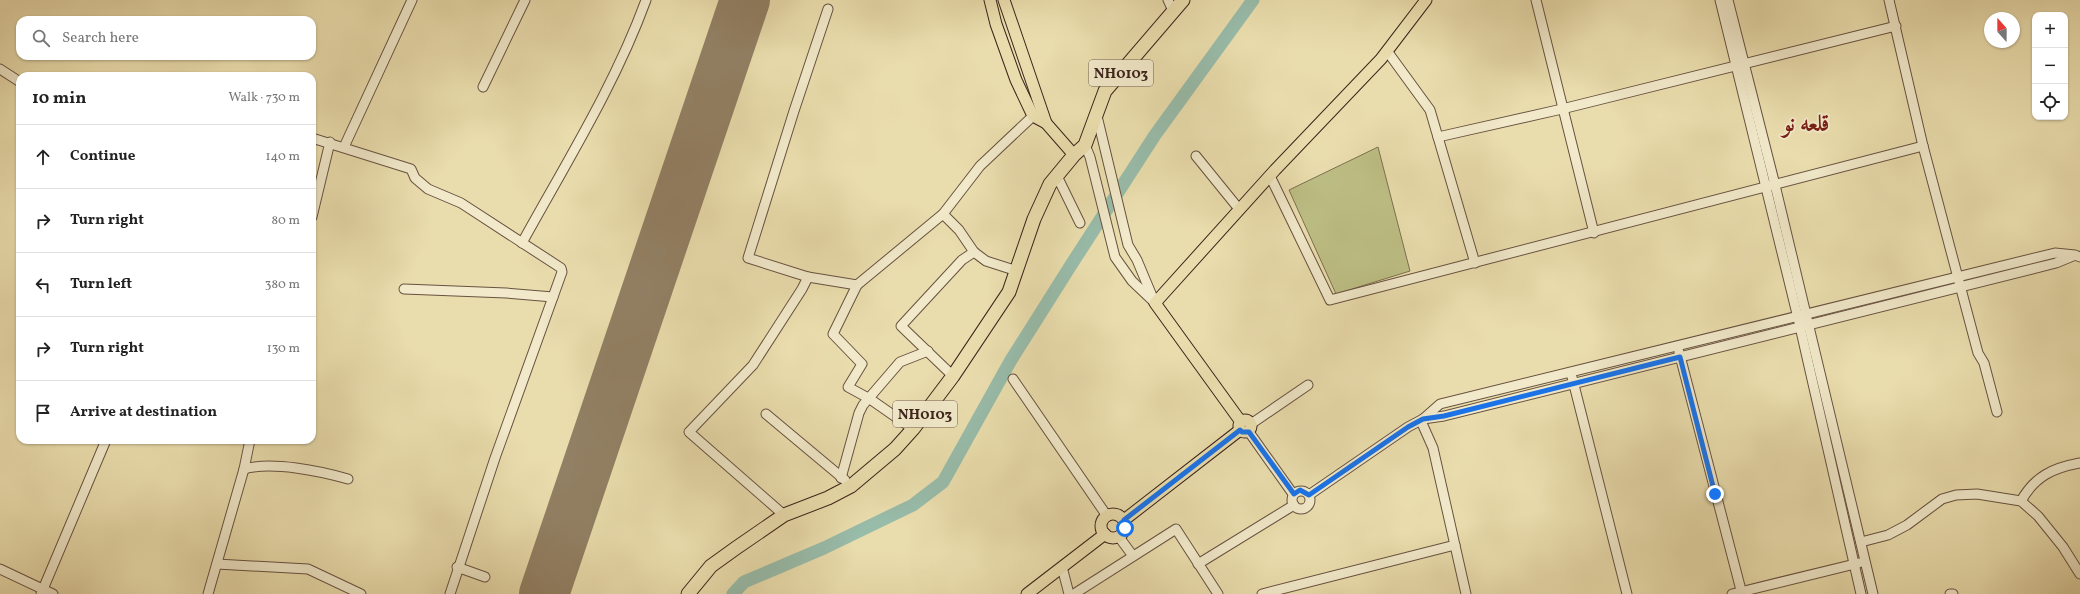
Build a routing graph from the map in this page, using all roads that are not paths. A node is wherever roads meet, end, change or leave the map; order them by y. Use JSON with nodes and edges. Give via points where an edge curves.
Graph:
{"nodes":[{"id":1,"x":412,"y":0,"type":"edge"},
{"id":2,"x":525,"y":0,"type":"edge"},
{"id":3,"x":646,"y":0,"type":"edge"},
{"id":4,"x":990,"y":0,"type":"edge"},
{"id":5,"x":1004,"y":0,"type":"edge"},
{"id":6,"x":1183,"y":0,"type":"edge"},
{"id":7,"x":1426,"y":0,"type":"edge"},
{"id":8,"x":1536,"y":0,"type":"edge"},
{"id":9,"x":1720,"y":0,"type":"edge"},
{"id":10,"x":1728,"y":0,"type":"edge"},
{"id":11,"x":1889,"y":0,"type":"edge"},
{"id":12,"x":1171,"y":5,"type":"edge"},
{"id":13,"x":828,"y":9,"type":"dead end"},
{"id":14,"x":1896,"y":26,"type":"junction"},
{"id":15,"x":1387,"y":51,"type":"junction"},
{"id":16,"x":1740,"y":64,"type":"junction"},
{"id":17,"x":0,"y":69,"type":"edge"},
{"id":18,"x":16,"y":79,"type":"edge"},
{"id":19,"x":483,"y":87,"type":"dead end"},
{"id":20,"x":1562,"y":109,"type":"junction"},
{"id":21,"x":1033,"y":116,"type":"junction"},
{"id":22,"x":1097,"y":116,"type":"junction"},
{"id":23,"x":1046,"y":123,"type":"junction"},
{"id":24,"x":1438,"y":137,"type":"junction"},
{"id":25,"x":316,"y":139,"type":"edge"},
{"id":26,"x":330,"y":142,"type":"junction"},
{"id":27,"x":1085,"y":145,"type":"junction"},
{"id":28,"x":1924,"y":146,"type":"junction"},
{"id":29,"x":344,"y":147,"type":"junction"},
{"id":30,"x":1074,"y":155,"type":"junction"},
{"id":31,"x":1196,"y":156,"type":"dead end"},
{"id":32,"x":1057,"y":176,"type":"junction"},
{"id":33,"x":1270,"y":176,"type":"junction"},
{"id":34,"x":1775,"y":185,"type":"junction"},
{"id":35,"x":1766,"y":187,"type":"junction"},
{"id":36,"x":316,"y":200,"type":"edge"},
{"id":37,"x":1239,"y":209,"type":"junction"},
{"id":38,"x":943,"y":214,"type":"junction"},
{"id":39,"x":1080,"y":223,"type":"dead end"},
{"id":40,"x":1594,"y":233,"type":"junction"},
{"id":41,"x":522,"y":243,"type":"junction"},
{"id":42,"x":974,"y":252,"type":"junction"},
{"id":43,"x":2078,"y":256,"type":"edge"},
{"id":44,"x":1475,"y":263,"type":"junction"},
{"id":45,"x":1017,"y":271,"type":"junction"},
{"id":46,"x":808,"y":277,"type":"junction"},
{"id":47,"x":1960,"y":282,"type":"junction"},
{"id":48,"x":857,"y":285,"type":"junction"},
{"id":49,"x":404,"y":289,"type":"dead end"},
{"id":50,"x":553,"y":297,"type":"junction"},
{"id":51,"x":1155,"y":303,"type":"junction"},
{"id":52,"x":1802,"y":317,"type":"junction"},
{"id":53,"x":1804,"y":326,"type":"junction"},
{"id":54,"x":1678,"y":346,"type":"junction"},
{"id":55,"x":928,"y":351,"type":"junction"},
{"id":56,"x":1680,"y":357,"type":"junction"},
{"id":57,"x":1571,"y":372,"type":"junction"},
{"id":58,"x":953,"y":376,"type":"junction"},
{"id":59,"x":1013,"y":379,"type":"dead end"},
{"id":60,"x":1574,"y":383,"type":"junction"},
{"id":61,"x":1308,"y":385,"type":"dead end"},
{"id":62,"x":1510,"y":387,"type":"junction"},
{"id":63,"x":1513,"y":398,"type":"junction"},
{"id":64,"x":870,"y":399,"type":"junction"},
{"id":65,"x":1997,"y":412,"type":"dead end"},
{"id":66,"x":766,"y":414,"type":"dead end"},
{"id":67,"x":1422,"y":420,"type":"junction"},
{"id":68,"x":1245,"y":427,"type":"junction"},
{"id":69,"x":913,"y":430,"type":"junction"},
{"id":70,"x":104,"y":444,"type":"edge"},
{"id":71,"x":249,"y":444,"type":"edge"},
{"id":72,"x":2080,"y":463,"type":"edge"},
{"id":73,"x":244,"y":469,"type":"junction"},
{"id":74,"x":348,"y":479,"type":"dead end"},
{"id":75,"x":846,"y":482,"type":"junction"},
{"id":76,"x":1294,"y":494,"type":"junction"},
{"id":77,"x":1309,"y":495,"type":"junction"},
{"id":78,"x":2021,"y":501,"type":"junction"},
{"id":79,"x":1294,"y":505,"type":"junction"},
{"id":80,"x":784,"y":515,"type":"junction"},
{"id":81,"x":1107,"y":516,"type":"junction"},
{"id":82,"x":1124,"y":520,"type":"junction"},
{"id":83,"x":1105,"y":534,"type":"junction"},
{"id":84,"x":1119,"y":536,"type":"junction"},
{"id":85,"x":1861,"y":542,"type":"junction"},
{"id":86,"x":1455,"y":545,"type":"junction"},
{"id":87,"x":1133,"y":556,"type":"junction"},
{"id":88,"x":1866,"y":562,"type":"junction"},
{"id":89,"x":217,"y":564,"type":"junction"},
{"id":90,"x":1198,"y":564,"type":"junction"},
{"id":91,"x":1854,"y":564,"type":"junction"},
{"id":92,"x":457,"y":567,"type":"junction"},
{"id":93,"x":1062,"y":568,"type":"junction"},
{"id":94,"x":0,"y":569,"type":"edge"},
{"id":95,"x":2080,"y":574,"type":"edge"},
{"id":96,"x":485,"y":577,"type":"dead end"},
{"id":97,"x":42,"y":591,"type":"edge"},
{"id":98,"x":1738,"y":593,"type":"edge"},
{"id":99,"x":53,"y":594,"type":"edge"},
{"id":100,"x":208,"y":594,"type":"edge"},
{"id":101,"x":361,"y":594,"type":"edge"},
{"id":102,"x":450,"y":594,"type":"edge"},
{"id":103,"x":688,"y":594,"type":"edge"},
{"id":104,"x":1027,"y":594,"type":"edge"},
{"id":105,"x":1069,"y":594,"type":"edge"},
{"id":106,"x":1074,"y":594,"type":"edge"},
{"id":107,"x":1218,"y":594,"type":"edge"},
{"id":108,"x":1262,"y":594,"type":"edge"},
{"id":109,"x":1466,"y":594,"type":"edge"},
{"id":110,"x":1627,"y":594,"type":"edge"},
{"id":111,"x":1861,"y":594,"type":"edge"},
{"id":112,"x":1873,"y":594,"type":"edge"}],
"edges":[{"from":1,"to":29,"type":"street"},
{"from":2,"to":19,"type":"street"},
{"from":3,"to":41,"type":"street","via":[[631,43]]},
{"from":4,"to":21,"type":"main road","via":[[1016,80]]},
{"from":5,"to":23,"type":"main road"},
{"from":6,"to":12,"type":"highway","number":"NH0103"},
{"from":7,"to":15,"type":"main road"},
{"from":8,"to":20,"type":"street"},
{"from":9,"to":16,"type":"street"},
{"from":10,"to":16,"type":"street"},
{"from":11,"to":14,"type":"street"},
{"from":12,"to":22,"type":"highway","number":"NH0103","via":[[1105,91]]},
{"from":13,"to":46,"type":"street","via":[[748,255],[751,261]]},
{"from":14,"to":16,"type":"street"},
{"from":14,"to":28,"type":"street"},
{"from":15,"to":24,"type":"street","via":[[1430,110]]},
{"from":15,"to":33,"type":"main road"},
{"from":16,"to":20,"type":"street"},
{"from":16,"to":34,"type":"street"},
{"from":16,"to":35,"type":"street"},
{"from":17,"to":18,"type":"street"},
{"from":20,"to":24,"type":"street"},
{"from":20,"to":40,"type":"street"},
{"from":21,"to":23,"type":"main road"},
{"from":21,"to":38,"type":"street","via":[[980,166]]},
{"from":22,"to":27,"type":"highway","number":"NH0103"},
{"from":22,"to":51,"type":"street","via":[[1128,245]]},
{"from":23,"to":30,"type":"main road"},
{"from":24,"to":44,"type":"street"},
{"from":25,"to":26,"type":"street"},
{"from":26,"to":29,"type":"street"},
{"from":26,"to":36,"type":"street"},
{"from":27,"to":30,"type":"highway","number":"NH0103"},
{"from":27,"to":51,"type":"street","via":[[1115,257],[1132,281]]},
{"from":28,"to":34,"type":"street"},
{"from":28,"to":47,"type":"street"},
{"from":29,"to":41,"type":"street","via":[[411,168],[415,178],[428,189],[461,203]]},
{"from":30,"to":32,"type":"highway","number":"NH0103"},
{"from":31,"to":37,"type":"street"},
{"from":32,"to":39,"type":"street"},
{"from":32,"to":45,"type":"highway","number":"NH0103","via":[[1050,184],[1034,219]]},
{"from":33,"to":37,"type":"main road"},
{"from":33,"to":44,"type":"street","via":[[1330,300]]},
{"from":34,"to":35,"type":"street"},
{"from":34,"to":52,"type":"street"},
{"from":35,"to":40,"type":"street"},
{"from":35,"to":52,"type":"street"},
{"from":37,"to":51,"type":"main road"},
{"from":38,"to":42,"type":"street","via":[[959,230]]},
{"from":38,"to":48,"type":"street"},
{"from":40,"to":44,"type":"street"},
{"from":41,"to":50,"type":"street","via":[[561,268],[562,272]]},
{"from":42,"to":45,"type":"street","via":[[986,260]]},
{"from":42,"to":55,"type":"street","via":[[962,260],[903,323],[903,329]]},
{"from":43,"to":47,"type":"street","via":[[2056,263]]},
{"from":45,"to":58,"type":"highway","number":"NH0103","via":[[1009,292]]},
{"from":46,"to":48,"type":"street"},
{"from":46,"to":80,"type":"street","via":[[753,365],[690,432]]},
{"from":47,"to":52,"type":"street"},
{"from":47,"to":53,"type":"street"},
{"from":47,"to":65,"type":"street","via":[[1978,353],[1984,363]]},
{"from":48,"to":64,"type":"street","via":[[833,334],[862,364],[848,386]]},
{"from":49,"to":50,"type":"street"},
{"from":50,"to":92,"type":"street"},
{"from":51,"to":68,"type":"main road"},
{"from":52,"to":53,"type":"street"},
{"from":52,"to":54,"type":"street"},
{"from":53,"to":56,"type":"street"},
{"from":53,"to":85,"type":"street"},
{"from":53,"to":91,"type":"street"},
{"from":54,"to":56,"type":"street"},
{"from":54,"to":57,"type":"street"},
{"from":55,"to":58,"type":"street"},
{"from":55,"to":64,"type":"street","via":[[900,362]]},
{"from":56,"to":60,"type":"street"},
{"from":56,"to":98,"type":"street"},
{"from":57,"to":60,"type":"street"},
{"from":57,"to":62,"type":"street"},
{"from":58,"to":69,"type":"highway","number":"NH0103"},
{"from":59,"to":81,"type":"street"},
{"from":60,"to":63,"type":"street"},
{"from":60,"to":110,"type":"street"},
{"from":61,"to":68,"type":"street"},
{"from":62,"to":63,"type":"street"},
{"from":62,"to":67,"type":"street","via":[[1440,404]]},
{"from":63,"to":67,"type":"street"},
{"from":64,"to":69,"type":"street"},
{"from":64,"to":75,"type":"street","via":[[859,413]]},
{"from":66,"to":75,"type":"street"},
{"from":67,"to":77,"type":"street"},
{"from":67,"to":86,"type":"street","via":[[1433,448]]},
{"from":68,"to":76,"type":"street"},
{"from":68,"to":82,"type":"main road"},
{"from":69,"to":75,"type":"highway","number":"NH0103","via":[[895,449]]},
{"from":70,"to":97,"type":"street"},
{"from":71,"to":73,"type":"street"},
{"from":72,"to":78,"type":"street","via":[[2048,471]]},
{"from":73,"to":74,"type":"street","via":[[258,465],[319,471]]},
{"from":73,"to":89,"type":"street"},
{"from":75,"to":80,"type":"highway","number":"NH0103","via":[[828,498]]},
{"from":76,"to":77,"type":"street","via":[[1300,490]]},
{"from":76,"to":79,"type":"street"},
{"from":77,"to":79,"type":"street","via":[[1310,504],[1305,508],[1299,509]]},
{"from":78,"to":85,"type":"street","via":[[1977,494],[1956,495],[1942,499],[1907,525],[1888,535]]},
{"from":78,"to":95,"type":"street","via":[[2038,516],[2063,547]]},
{"from":79,"to":90,"type":"street"},
{"from":80,"to":103,"type":"highway","number":"NH0103","via":[[711,566]]},
{"from":81,"to":82,"type":"main road","via":[[1115,514]]},
{"from":81,"to":83,"type":"main road","via":[[1101,526]]},
{"from":82,"to":84,"type":"main road","via":[[1125,528]]},
{"from":83,"to":84,"type":"main road","via":[[1112,538]]},
{"from":83,"to":93,"type":"main road"},
{"from":84,"to":87,"type":"street"},
{"from":85,"to":88,"type":"street"},
{"from":86,"to":108,"type":"street"},
{"from":86,"to":109,"type":"street"},
{"from":87,"to":90,"type":"street","via":[[1176,529]]},
{"from":87,"to":106,"type":"street"},
{"from":88,"to":91,"type":"street"},
{"from":88,"to":112,"type":"street"},
{"from":89,"to":100,"type":"street"},
{"from":89,"to":101,"type":"street","via":[[308,569]]},
{"from":90,"to":107,"type":"street"},
{"from":91,"to":98,"type":"street"},
{"from":91,"to":111,"type":"street"},
{"from":92,"to":96,"type":"street"},
{"from":92,"to":102,"type":"street"},
{"from":93,"to":104,"type":"main road"},
{"from":93,"to":105,"type":"street"},
{"from":94,"to":97,"type":"street"},
{"from":97,"to":99,"type":"street"}]}
